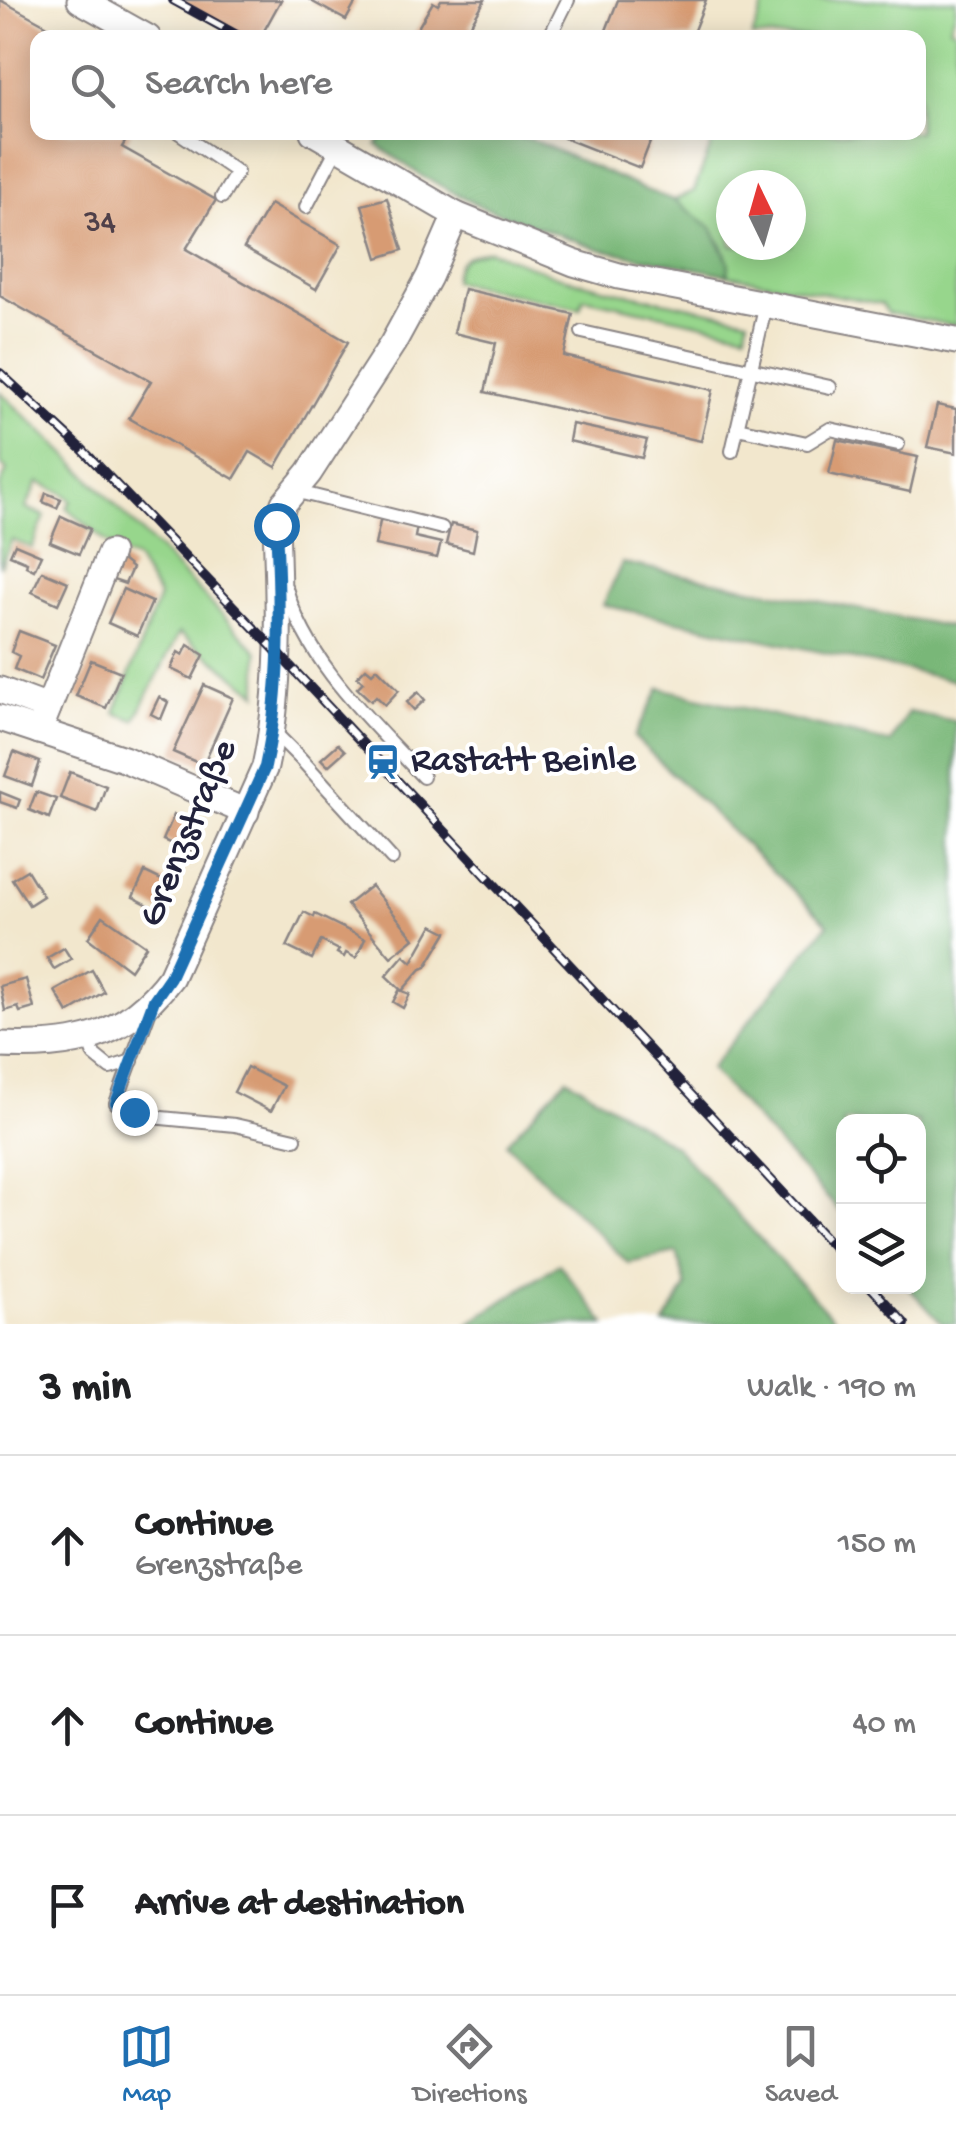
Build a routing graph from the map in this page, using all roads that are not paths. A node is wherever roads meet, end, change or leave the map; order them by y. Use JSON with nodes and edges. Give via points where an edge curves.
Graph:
{"nodes":[{"id":1,"x":80,"y":0,"type":"edge"},
{"id":2,"x":568,"y":0,"type":"edge"},
{"id":3,"x":134,"y":30,"type":"edge"},
{"id":4,"x":553,"y":30,"type":"edge"},
{"id":5,"x":190,"y":140,"type":"edge"},
{"id":6,"x":327,"y":140,"type":"edge"},
{"id":7,"x":338,"y":146,"type":"junction"},
{"id":8,"x":222,"y":197,"type":"dead end"},
{"id":9,"x":306,"y":206,"type":"dead end"},
{"id":10,"x":456,"y":215,"type":"junction"},
{"id":11,"x":766,"y":304,"type":"junction"},
{"id":12,"x":582,"y":332,"type":"dead end"},
{"id":13,"x":956,"y":341,"type":"edge"},
{"id":14,"x":751,"y":370,"type":"junction"},
{"id":15,"x":830,"y":386,"type":"dead end"},
{"id":16,"x":737,"y":428,"type":"junction"},
{"id":17,"x":898,"y":444,"type":"dead end"},
{"id":18,"x":732,"y":451,"type":"dead end"},
{"id":19,"x":294,"y":491,"type":"junction"},
{"id":20,"x":442,"y":528,"type":"dead end"},
{"id":21,"x":110,"y":553,"type":"dead end"},
{"id":22,"x":278,"y":556,"type":"junction"},
{"id":23,"x":0,"y":690,"type":"edge"},
{"id":24,"x":0,"y":718,"type":"edge"},
{"id":25,"x":44,"y":720,"type":"junction"},
{"id":26,"x":272,"y":731,"type":"junction"},
{"id":27,"x":423,"y":777,"type":"dead end"},
{"id":28,"x":246,"y":812,"type":"junction"},
{"id":29,"x":392,"y":859,"type":"dead end"},
{"id":30,"x":154,"y":1000,"type":"junction"},
{"id":31,"x":88,"y":1038,"type":"junction"},
{"id":32,"x":0,"y":1045,"type":"edge"},
{"id":33,"x":132,"y":1061,"type":"junction"},
{"id":34,"x":295,"y":1139,"type":"dead end"}],
"edges":[{"from":1,"to":3,"type":"street"},
{"from":2,"to":4,"type":"lane"},
{"from":5,"to":8,"type":"lane","via":[[237,172]]},
{"from":6,"to":7,"type":"street"},
{"from":7,"to":9,"type":"lane"},
{"from":7,"to":10,"type":"street"},
{"from":10,"to":11,"type":"street","via":[[574,264]]},
{"from":10,"to":19,"type":"street","name":"Grenzstraße","via":[[394,342]]},
{"from":11,"to":13,"type":"street"},
{"from":11,"to":14,"type":"lane"},
{"from":12,"to":14,"type":"lane"},
{"from":14,"to":15,"type":"lane"},
{"from":14,"to":16,"type":"lane"},
{"from":16,"to":17,"type":"lane","via":[[807,443],[830,428]]},
{"from":16,"to":18,"type":"lane"},
{"from":19,"to":20,"type":"lane"},
{"from":19,"to":22,"type":"street","name":"Grenzstraße","via":[[278,513]]},
{"from":21,"to":25,"type":"street"},
{"from":22,"to":26,"type":"street","name":"Grenzstraße"},
{"from":22,"to":27,"type":"lane","via":[[293,612],[318,656]]},
{"from":23,"to":25,"type":"street"},
{"from":24,"to":25,"type":"street"},
{"from":25,"to":28,"type":"street"},
{"from":26,"to":28,"type":"street","name":"Grenzstraße"},
{"from":26,"to":29,"type":"lane"},
{"from":28,"to":30,"type":"street","name":"Grenzstraße"},
{"from":30,"to":31,"type":"street","name":"Grenzstraße"},
{"from":30,"to":33,"type":"lane"},
{"from":31,"to":32,"type":"street","name":"Grenzstraße"},
{"from":31,"to":33,"type":"lane","via":[[94,1056],[110,1068]]},
{"from":33,"to":34,"type":"lane","via":[[116,1103],[151,1117]]}]}
